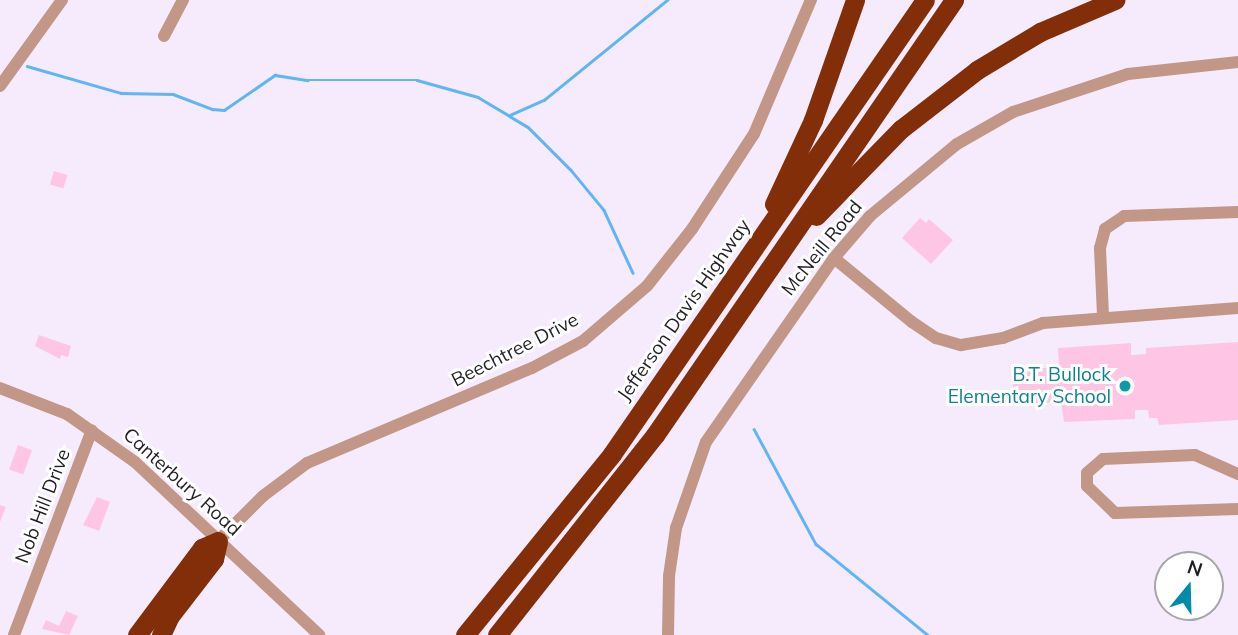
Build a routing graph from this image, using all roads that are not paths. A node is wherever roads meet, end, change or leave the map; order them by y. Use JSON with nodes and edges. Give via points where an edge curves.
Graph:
{"nodes":[{"id":1,"x":62,"y":0,"type":"edge"},
{"id":2,"x":183,"y":0,"type":"edge"},
{"id":3,"x":811,"y":0,"type":"edge"},
{"id":4,"x":855,"y":0,"type":"edge"},
{"id":5,"x":925,"y":0,"type":"edge"},
{"id":6,"x":954,"y":0,"type":"edge"},
{"id":7,"x":1115,"y":0,"type":"edge"},
{"id":8,"x":164,"y":37,"type":"dead end"},
{"id":9,"x":1238,"y":62,"type":"edge"},
{"id":10,"x":0,"y":86,"type":"edge"},
{"id":11,"x":1238,"y":212,"type":"edge"},
{"id":12,"x":753,"y":251,"type":"junction"},
{"id":13,"x":834,"y":258,"type":"junction"},
{"id":14,"x":774,"y":260,"type":"junction"},
{"id":15,"x":1238,"y":309,"type":"edge"},
{"id":16,"x":1103,"y":315,"type":"junction"},
{"id":17,"x":0,"y":388,"type":"edge"},
{"id":18,"x":92,"y":430,"type":"junction"},
{"id":19,"x":1238,"y":474,"type":"edge"},
{"id":20,"x":1238,"y":509,"type":"edge"},
{"id":21,"x":219,"y":541,"type":"junction"},
{"id":22,"x":14,"y":635,"type":"edge"},
{"id":23,"x":137,"y":635,"type":"edge"},
{"id":24,"x":161,"y":635,"type":"edge"},
{"id":25,"x":319,"y":635,"type":"edge"},
{"id":26,"x":466,"y":635,"type":"edge"},
{"id":27,"x":496,"y":635,"type":"edge"},
{"id":28,"x":668,"y":635,"type":"edge"}],
"edges":[{"from":1,"to":10,"type":"street"},
{"from":2,"to":8,"type":"street"},
{"from":3,"to":21,"type":"street","name":"Beechtree Drive","via":[[754,134],[692,229],[647,286],[583,341],[307,463],[262,496]]},
{"from":4,"to":12,"type":"highway","via":[[813,120]]},
{"from":5,"to":12,"type":"highway","name":"Jefferson Davis Highway"},
{"from":6,"to":14,"type":"highway"},
{"from":7,"to":14,"type":"highway","via":[[1008,50],[940,97],[873,156]]},
{"from":9,"to":13,"type":"street","name":"McNeill Road","via":[[1128,74],[1013,112],[957,144],[908,182]]},
{"from":11,"to":16,"type":"street","via":[[1124,216],[1105,229],[1100,248]]},
{"from":12,"to":26,"type":"highway","name":"Jefferson Davis Highway","via":[[612,454]]},
{"from":13,"to":16,"type":"street","via":[[912,322],[936,338],[961,345],[1003,338],[1043,323]]},
{"from":13,"to":28,"type":"street","name":"McNeill Road","via":[[706,442],[676,528]]},
{"from":14,"to":27,"type":"highway","via":[[655,435]]},
{"from":15,"to":16,"type":"street"},
{"from":17,"to":18,"type":"street","name":"Canterbury Road","via":[[67,414]]},
{"from":18,"to":21,"type":"street","name":"Canterbury Road","via":[[135,462]]},
{"from":18,"to":22,"type":"street","name":"Nob Hill Drive"},
{"from":19,"to":20,"type":"street","via":[[1195,455],[1102,458],[1087,473],[1087,486],[1115,513]]},
{"from":21,"to":23,"type":"highway","via":[[202,548],[161,597]]},
{"from":21,"to":24,"type":"highway","via":[[214,559]]},
{"from":21,"to":25,"type":"street","name":"Canterbury Road"}]}
